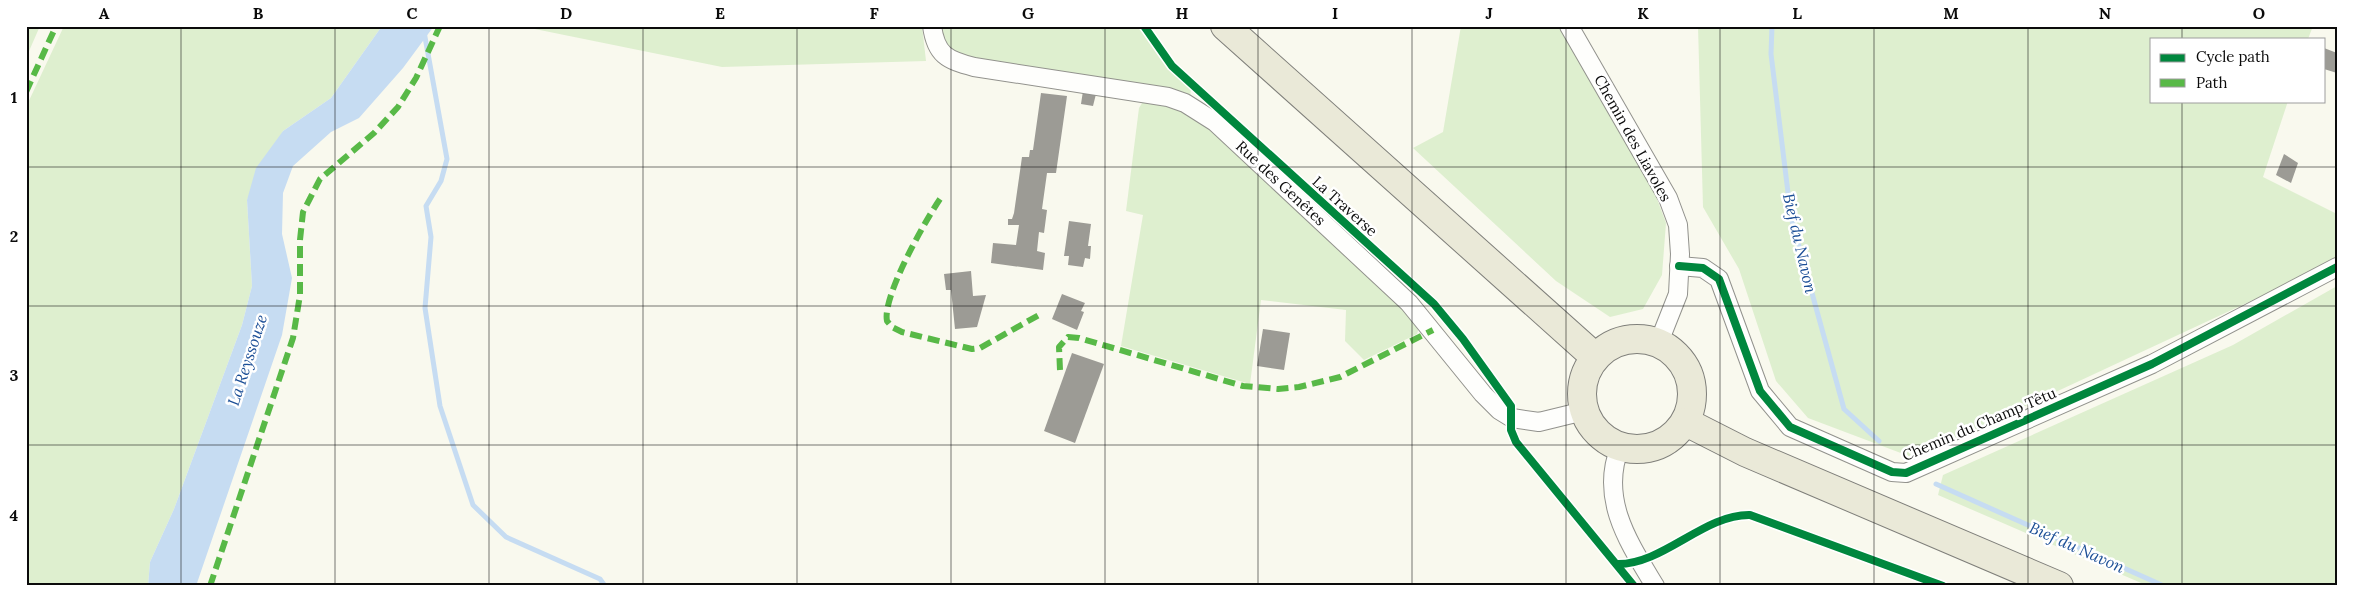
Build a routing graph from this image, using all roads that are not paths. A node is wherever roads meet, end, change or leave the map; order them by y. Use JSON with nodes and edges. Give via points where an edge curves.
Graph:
{"nodes":[{"id":1,"x":932,"y":26,"type":"edge"},
{"id":2,"x":1225,"y":26,"type":"edge"},
{"id":3,"x":1569,"y":26,"type":"edge"},
{"id":4,"x":1679,"y":266,"type":"junction"},
{"id":5,"x":2337,"y":267,"type":"edge"},
{"id":6,"x":1658,"y":342,"type":"junction"},
{"id":7,"x":1595,"y":357,"type":"junction"},
{"id":8,"x":1584,"y":411,"type":"junction"},
{"id":9,"x":1686,"y":422,"type":"junction"},
{"id":10,"x":1620,"y":447,"type":"junction"},
{"id":11,"x":1655,"y":586,"type":"edge"},
{"id":12,"x":2059,"y":586,"type":"edge"}],
"edges":[{"from":1,"to":8,"type":"street","name":"Rue des Genêtes","via":[[934,43],[940,52],[958,63],[1168,97],[1200,111],[1409,303],[1499,410],[1512,418],[1539,422]]},
{"from":2,"to":7,"type":"main road"},
{"from":3,"to":4,"type":"street","name":"Chemin des Liavoles","via":[[1668,198],[1678,225]]},
{"from":4,"to":5,"type":"street","name":"Chemin du Champ Têtu","via":[[1703,268],[1719,279],[1760,391],[1790,427],[1884,469],[1906,473],[2152,364]]},
{"from":4,"to":6,"type":"street","name":"Chemin des Liavoles","via":[[1678,294]]},
{"from":6,"to":7,"type":"main road","via":[[1642,338],[1625,340],[1609,346]]},
{"from":6,"to":9,"type":"main road","via":[[1675,353],[1687,368],[1693,386],[1692,405]]},
{"from":7,"to":8,"type":"main road","via":[[1581,392]]},
{"from":8,"to":10,"type":"main road","via":[[1598,433]]},
{"from":9,"to":10,"type":"main road","via":[[1674,437],[1658,446],[1639,450]]},
{"from":9,"to":12,"type":"main road","via":[[1745,452]]},
{"from":10,"to":11,"type":"street","via":[[1612,474],[1616,508],[1622,529]]}]}
